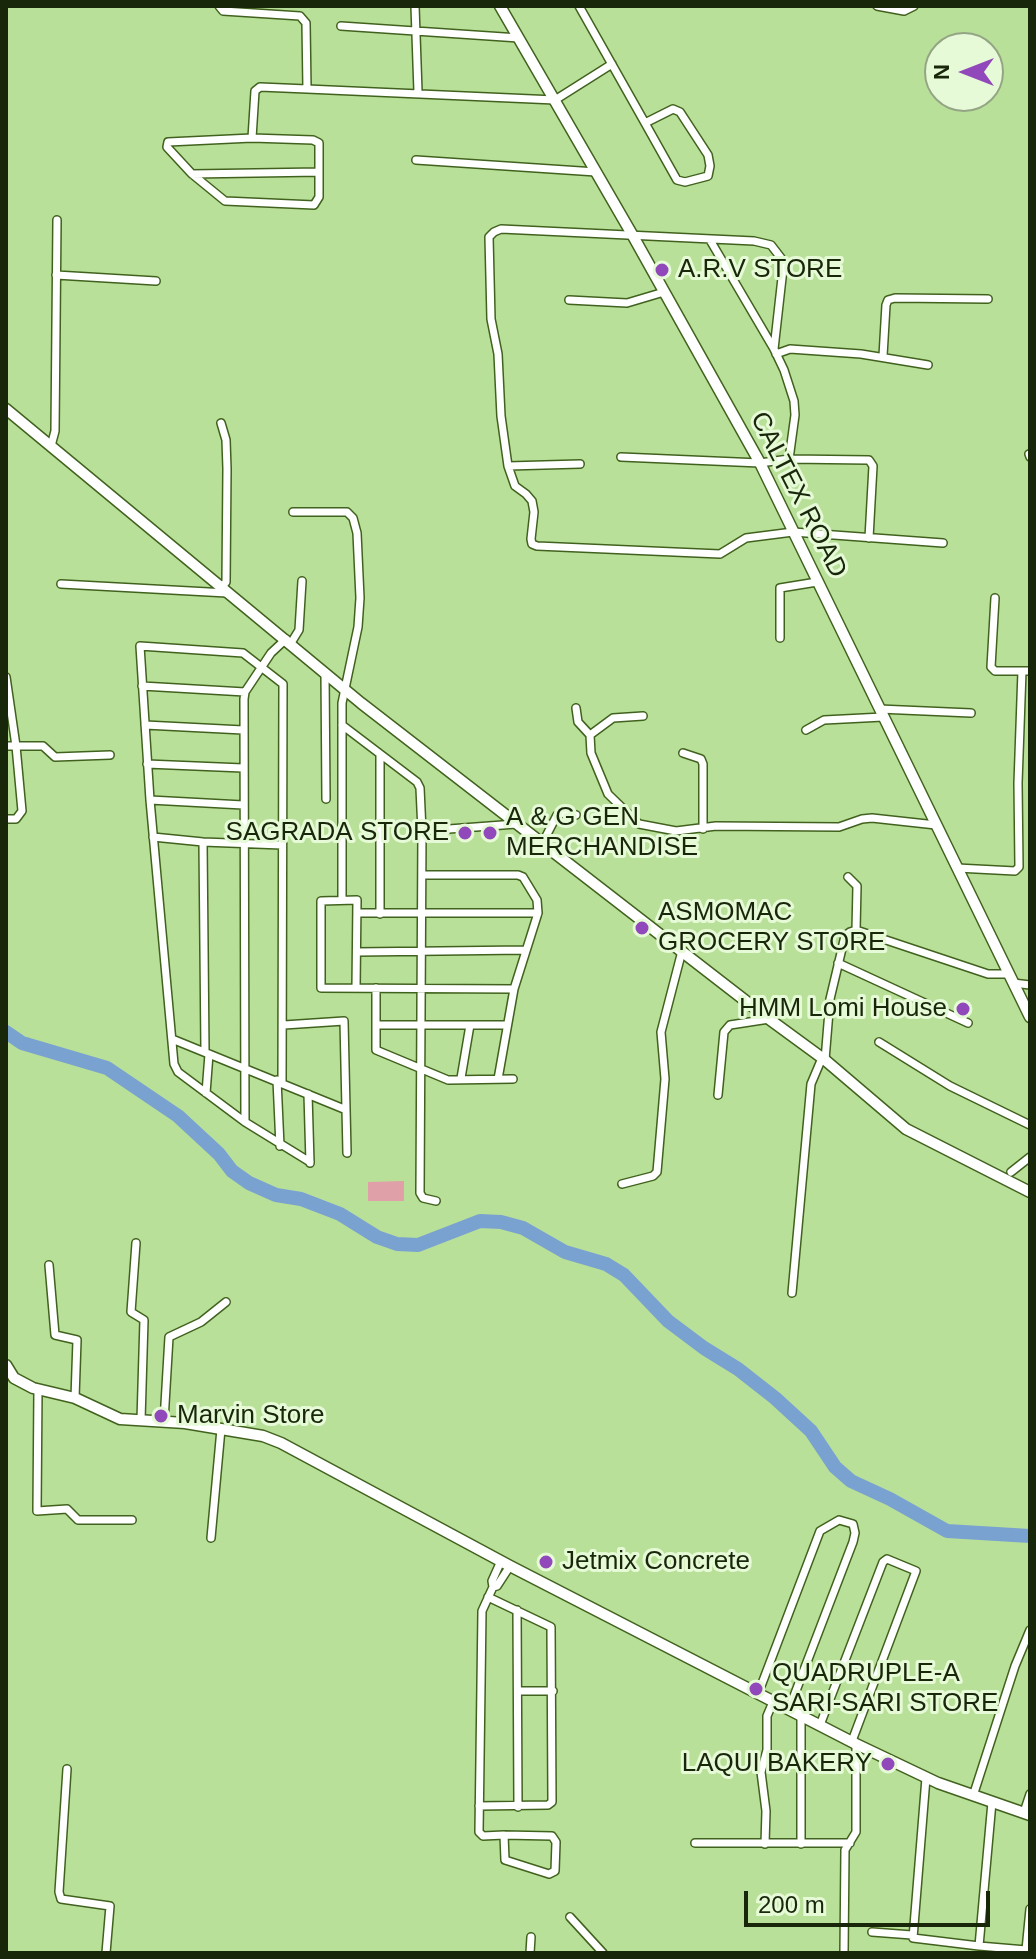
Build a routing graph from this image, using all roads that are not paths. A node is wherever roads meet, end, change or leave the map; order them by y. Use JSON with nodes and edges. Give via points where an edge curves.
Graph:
{"nodes":[{"id":1,"x":219,"y":6,"type":"edge"},
{"id":2,"x":415,"y":6,"type":"edge"},
{"id":3,"x":500,"y":6,"type":"edge"},
{"id":4,"x":579,"y":6,"type":"edge"},
{"id":5,"x":877,"y":6,"type":"edge"},
{"id":6,"x":914,"y":6,"type":"edge"},
{"id":7,"x":341,"y":26,"type":"dead end"},
{"id":8,"x":417,"y":30,"type":"junction"},
{"id":9,"x":519,"y":38,"type":"junction"},
{"id":10,"x":612,"y":64,"type":"junction"},
{"id":11,"x":307,"y":89,"type":"junction"},
{"id":12,"x":418,"y":92,"type":"junction"},
{"id":13,"x":555,"y":100,"type":"junction"},
{"id":14,"x":645,"y":123,"type":"junction"},
{"id":15,"x":252,"y":138,"type":"junction"},
{"id":16,"x":416,"y":160,"type":"dead end"},
{"id":17,"x":319,"y":172,"type":"junction"},
{"id":18,"x":596,"y":172,"type":"junction"},
{"id":19,"x":192,"y":174,"type":"junction"},
{"id":20,"x":57,"y":220,"type":"dead end"},
{"id":21,"x":633,"y":236,"type":"junction"},
{"id":22,"x":710,"y":240,"type":"junction"},
{"id":23,"x":56,"y":275,"type":"junction"},
{"id":24,"x":156,"y":281,"type":"dead end"},
{"id":25,"x":664,"y":292,"type":"junction"},
{"id":26,"x":988,"y":299,"type":"dead end"},
{"id":27,"x":569,"y":300,"type":"dead end"},
{"id":28,"x":775,"y":351,"type":"junction"},
{"id":29,"x":883,"y":356,"type":"junction"},
{"id":30,"x":928,"y":365,"type":"dead end"},
{"id":31,"x":6,"y":409,"type":"edge"},
{"id":32,"x":221,"y":423,"type":"dead end"},
{"id":33,"x":51,"y":446,"type":"junction"},
{"id":34,"x":621,"y":457,"type":"dead end"},
{"id":35,"x":789,"y":459,"type":"junction"},
{"id":36,"x":760,"y":463,"type":"junction"},
{"id":37,"x":580,"y":464,"type":"dead end"},
{"id":38,"x":508,"y":466,"type":"junction"},
{"id":39,"x":293,"y":512,"type":"dead end"},
{"id":40,"x":793,"y":532,"type":"junction"},
{"id":41,"x":869,"y":538,"type":"junction"},
{"id":42,"x":943,"y":543,"type":"dead end"},
{"id":43,"x":302,"y":581,"type":"dead end"},
{"id":44,"x":817,"y":582,"type":"junction"},
{"id":45,"x":61,"y":584,"type":"dead end"},
{"id":46,"x":224,"y":591,"type":"junction"},
{"id":47,"x":995,"y":598,"type":"dead end"},
{"id":48,"x":780,"y":638,"type":"dead end"},
{"id":49,"x":288,"y":641,"type":"junction"},
{"id":50,"x":261,"y":668,"type":"junction"},
{"id":51,"x":1026,"y":671,"type":"edge"},
{"id":52,"x":325,"y":672,"type":"junction"},
{"id":53,"x":6,"y":677,"type":"edge"},
{"id":54,"x":142,"y":686,"type":"junction"},
{"id":55,"x":344,"y":688,"type":"junction"},
{"id":56,"x":245,"y":692,"type":"junction"},
{"id":57,"x":576,"y":708,"type":"dead end"},
{"id":58,"x":881,"y":713,"type":"junction"},
{"id":59,"x":971,"y":713,"type":"dead end"},
{"id":60,"x":643,"y":716,"type":"dead end"},
{"id":61,"x":145,"y":725,"type":"junction"},
{"id":62,"x":342,"y":725,"type":"junction"},
{"id":63,"x":243,"y":730,"type":"junction"},
{"id":64,"x":806,"y":730,"type":"dead end"},
{"id":65,"x":590,"y":735,"type":"junction"},
{"id":66,"x":6,"y":746,"type":"edge"},
{"id":67,"x":16,"y":746,"type":"junction"},
{"id":68,"x":683,"y":753,"type":"dead end"},
{"id":69,"x":110,"y":755,"type":"dead end"},
{"id":70,"x":380,"y":756,"type":"junction"},
{"id":71,"x":147,"y":764,"type":"junction"},
{"id":72,"x":243,"y":768,"type":"junction"},
{"id":73,"x":326,"y":799,"type":"dead end"},
{"id":74,"x":150,"y":800,"type":"junction"},
{"id":75,"x":243,"y":805,"type":"junction"},
{"id":76,"x":576,"y":815,"type":"dead end"},
{"id":77,"x":6,"y":819,"type":"edge"},
{"id":78,"x":516,"y":824,"type":"junction"},
{"id":79,"x":936,"y":825,"type":"junction"},
{"id":80,"x":703,"y":829,"type":"junction"},
{"id":81,"x":422,"y":831,"type":"junction"},
{"id":82,"x":153,"y":837,"type":"junction"},
{"id":83,"x":203,"y":842,"type":"junction"},
{"id":84,"x":244,"y":843,"type":"junction"},
{"id":85,"x":542,"y":844,"type":"junction"},
{"id":86,"x":282,"y":845,"type":"junction"},
{"id":87,"x":957,"y":868,"type":"junction"},
{"id":88,"x":422,"y":875,"type":"junction"},
{"id":89,"x":848,"y":877,"type":"dead end"},
{"id":90,"x":342,"y":900,"type":"junction"},
{"id":91,"x":357,"y":913,"type":"junction"},
{"id":92,"x":422,"y":913,"type":"junction"},
{"id":93,"x":538,"y":913,"type":"junction"},
{"id":94,"x":380,"y":914,"type":"junction"},
{"id":95,"x":856,"y":930,"type":"junction"},
{"id":96,"x":422,"y":950,"type":"junction"},
{"id":97,"x":525,"y":950,"type":"junction"},
{"id":98,"x":682,"y":951,"type":"junction"},
{"id":99,"x":357,"y":952,"type":"junction"},
{"id":100,"x":838,"y":963,"type":"junction"},
{"id":101,"x":1011,"y":979,"type":"junction"},
{"id":102,"x":1030,"y":985,"type":"edge"},
{"id":103,"x":356,"y":988,"type":"junction"},
{"id":104,"x":376,"y":988,"type":"junction"},
{"id":105,"x":422,"y":988,"type":"junction"},
{"id":106,"x":514,"y":989,"type":"junction"},
{"id":107,"x":1030,"y":1017,"type":"edge"},
{"id":108,"x":769,"y":1019,"type":"junction"},
{"id":109,"x":968,"y":1023,"type":"dead end"},
{"id":110,"x":284,"y":1025,"type":"junction"},
{"id":111,"x":376,"y":1025,"type":"junction"},
{"id":112,"x":470,"y":1025,"type":"junction"},
{"id":113,"x":507,"y":1025,"type":"junction"},
{"id":114,"x":422,"y":1026,"type":"junction"},
{"id":115,"x":172,"y":1039,"type":"junction"},
{"id":116,"x":879,"y":1042,"type":"dead end"},
{"id":117,"x":207,"y":1053,"type":"junction"},
{"id":118,"x":823,"y":1059,"type":"junction"},
{"id":119,"x":243,"y":1067,"type":"junction"},
{"id":120,"x":419,"y":1068,"type":"junction"},
{"id":121,"x":461,"y":1078,"type":"junction"},
{"id":122,"x":498,"y":1079,"type":"junction"},
{"id":123,"x":513,"y":1079,"type":"dead end"},
{"id":124,"x":280,"y":1081,"type":"junction"},
{"id":125,"x":206,"y":1093,"type":"junction"},
{"id":126,"x":308,"y":1094,"type":"junction"},
{"id":127,"x":718,"y":1095,"type":"dead end"},
{"id":128,"x":344,"y":1109,"type":"junction"},
{"id":129,"x":245,"y":1122,"type":"junction"},
{"id":130,"x":1030,"y":1125,"type":"edge"},
{"id":131,"x":280,"y":1146,"type":"junction"},
{"id":132,"x":347,"y":1153,"type":"dead end"},
{"id":133,"x":1030,"y":1157,"type":"edge"},
{"id":134,"x":1011,"y":1172,"type":"dead end"},
{"id":135,"x":622,"y":1184,"type":"dead end"},
{"id":136,"x":1030,"y":1192,"type":"edge"},
{"id":137,"x":436,"y":1201,"type":"dead end"},
{"id":138,"x":136,"y":1243,"type":"dead end"},
{"id":139,"x":49,"y":1265,"type":"dead end"},
{"id":140,"x":792,"y":1293,"type":"dead end"},
{"id":141,"x":226,"y":1302,"type":"dead end"},
{"id":142,"x":6,"y":1365,"type":"edge"},
{"id":143,"x":38,"y":1389,"type":"junction"},
{"id":144,"x":75,"y":1398,"type":"junction"},
{"id":145,"x":141,"y":1420,"type":"junction"},
{"id":146,"x":164,"y":1421,"type":"junction"},
{"id":147,"x":221,"y":1429,"type":"junction"},
{"id":148,"x":132,"y":1520,"type":"dead end"},
{"id":149,"x":211,"y":1538,"type":"dead end"},
{"id":150,"x":505,"y":1564,"type":"junction"},
{"id":151,"x":488,"y":1597,"type":"junction"},
{"id":152,"x":517,"y":1610,"type":"junction"},
{"id":153,"x":1030,"y":1630,"type":"edge"},
{"id":154,"x":518,"y":1691,"type":"junction"},
{"id":155,"x":553,"y":1691,"type":"junction"},
{"id":156,"x":758,"y":1694,"type":"junction"},
{"id":157,"x":773,"y":1702,"type":"junction"},
{"id":158,"x":789,"y":1709,"type":"junction"},
{"id":159,"x":801,"y":1715,"type":"junction"},
{"id":160,"x":820,"y":1725,"type":"junction"},
{"id":161,"x":854,"y":1742,"type":"junction"},
{"id":162,"x":67,"y":1769,"type":"dead end"},
{"id":163,"x":926,"y":1778,"type":"junction"},
{"id":164,"x":1030,"y":1794,"type":"edge"},
{"id":165,"x":973,"y":1796,"type":"junction"},
{"id":166,"x":992,"y":1802,"type":"junction"},
{"id":167,"x":479,"y":1806,"type":"junction"},
{"id":168,"x":518,"y":1807,"type":"junction"},
{"id":169,"x":1027,"y":1813,"type":"edge"},
{"id":170,"x":504,"y":1835,"type":"junction"},
{"id":171,"x":695,"y":1843,"type":"dead end"},
{"id":172,"x":850,"y":1843,"type":"junction"},
{"id":173,"x":765,"y":1844,"type":"junction"},
{"id":174,"x":801,"y":1844,"type":"junction"},
{"id":175,"x":1030,"y":1909,"type":"edge"},
{"id":176,"x":570,"y":1917,"type":"dead end"},
{"id":177,"x":872,"y":1932,"type":"dead end"},
{"id":178,"x":912,"y":1935,"type":"junction"},
{"id":179,"x":531,"y":1937,"type":"dead end"},
{"id":180,"x":979,"y":1946,"type":"junction"},
{"id":181,"x":1027,"y":1951,"type":"edge"},
{"id":182,"x":106,"y":1953,"type":"edge"},
{"id":183,"x":530,"y":1953,"type":"edge"},
{"id":184,"x":603,"y":1953,"type":"edge"},
{"id":185,"x":844,"y":1953,"type":"edge"}],
"edges":[{"from":1,"to":11,"type":"street","via":[[223,11],[304,18]]},
{"from":2,"to":8,"type":"street"},
{"from":3,"to":9,"type":"street","name":"CALTEX ROAD"},
{"from":4,"to":10,"type":"street"},
{"from":5,"to":6,"type":"street","via":[[904,11]]},
{"from":7,"to":8,"type":"street"},
{"from":8,"to":9,"type":"street"},
{"from":8,"to":12,"type":"street"},
{"from":9,"to":13,"type":"street","name":"CALTEX ROAD"},
{"from":10,"to":13,"type":"street"},
{"from":10,"to":14,"type":"street"},
{"from":11,"to":12,"type":"street"},
{"from":11,"to":15,"type":"street","via":[[255,91]]},
{"from":12,"to":13,"type":"street"},
{"from":13,"to":18,"type":"street","name":"CALTEX ROAD"},
{"from":14,"to":14,"type":"street","via":[[677,180],[708,176],[708,155],[680,112],[673,109]]},
{"from":15,"to":17,"type":"street","via":[[316,141]]},
{"from":15,"to":19,"type":"street","via":[[168,142]]},
{"from":16,"to":18,"type":"street"},
{"from":17,"to":19,"type":"street"},
{"from":17,"to":19,"type":"street","via":[[314,205],[232,202]]},
{"from":18,"to":21,"type":"street","name":"CALTEX ROAD"},
{"from":20,"to":23,"type":"street"},
{"from":21,"to":22,"type":"street"},
{"from":21,"to":25,"type":"street","name":"CALTEX ROAD"},
{"from":21,"to":38,"type":"street","via":[[501,229],[489,237],[491,319]]},
{"from":22,"to":28,"type":"street"},
{"from":22,"to":28,"type":"street","via":[[763,242],[781,258]]},
{"from":23,"to":24,"type":"street"},
{"from":23,"to":33,"type":"street"},
{"from":25,"to":27,"type":"street","via":[[627,303]]},
{"from":25,"to":36,"type":"street","name":"CALTEX ROAD"},
{"from":26,"to":29,"type":"street","via":[[888,300]]},
{"from":28,"to":29,"type":"street"},
{"from":28,"to":35,"type":"street","via":[[794,401]]},
{"from":29,"to":30,"type":"street"},
{"from":31,"to":33,"type":"street"},
{"from":32,"to":46,"type":"street","via":[[227,469]]},
{"from":33,"to":46,"type":"street"},
{"from":34,"to":36,"type":"street"},
{"from":35,"to":36,"type":"street"},
{"from":35,"to":41,"type":"street","via":[[871,462]]},
{"from":36,"to":40,"type":"street","name":"CALTEX ROAD"},
{"from":37,"to":38,"type":"street"},
{"from":38,"to":40,"type":"street","via":[[515,486],[532,501],[531,539],[537,546],[720,554],[746,538]]},
{"from":39,"to":55,"type":"street","via":[[347,512],[353,518],[360,598]]},
{"from":40,"to":41,"type":"street"},
{"from":40,"to":44,"type":"street","name":"CALTEX ROAD"},
{"from":41,"to":42,"type":"street"},
{"from":43,"to":49,"type":"street","via":[[299,630]]},
{"from":44,"to":48,"type":"street","via":[[780,588]]},
{"from":44,"to":58,"type":"street","name":"CALTEX ROAD"},
{"from":45,"to":46,"type":"street"},
{"from":46,"to":49,"type":"street"},
{"from":47,"to":51,"type":"street","via":[[991,667]]},
{"from":49,"to":50,"type":"street","via":[[277,645]]},
{"from":49,"to":52,"type":"street"},
{"from":50,"to":54,"type":"street","via":[[243,653],[140,646]]},
{"from":50,"to":56,"type":"street"},
{"from":50,"to":86,"type":"street","via":[[283,684]]},
{"from":51,"to":87,"type":"street","via":[[1019,867]]},
{"from":52,"to":55,"type":"street"},
{"from":52,"to":73,"type":"street"},
{"from":53,"to":67,"type":"street"},
{"from":54,"to":56,"type":"street"},
{"from":54,"to":61,"type":"street"},
{"from":55,"to":62,"type":"street"},
{"from":55,"to":78,"type":"street"},
{"from":56,"to":63,"type":"street"},
{"from":57,"to":65,"type":"street","via":[[578,722]]},
{"from":58,"to":59,"type":"street"},
{"from":58,"to":64,"type":"street","via":[[824,720]]},
{"from":58,"to":79,"type":"street","name":"CALTEX ROAD"},
{"from":60,"to":65,"type":"street","via":[[613,718]]},
{"from":61,"to":63,"type":"street"},
{"from":61,"to":71,"type":"street"},
{"from":62,"to":70,"type":"street"},
{"from":62,"to":90,"type":"street"},
{"from":63,"to":72,"type":"street"},
{"from":65,"to":80,"type":"street","via":[[591,753],[608,794],[639,824],[676,831]]},
{"from":66,"to":67,"type":"street"},
{"from":67,"to":69,"type":"street","via":[[43,746],[55,757]]},
{"from":67,"to":77,"type":"street","via":[[22,811],[16,819]]},
{"from":68,"to":80,"type":"street","via":[[703,764]]},
{"from":70,"to":81,"type":"street","via":[[417,782]]},
{"from":70,"to":94,"type":"street"},
{"from":71,"to":72,"type":"street"},
{"from":71,"to":74,"type":"street"},
{"from":72,"to":75,"type":"street"},
{"from":74,"to":75,"type":"street"},
{"from":74,"to":82,"type":"street"},
{"from":75,"to":84,"type":"street"},
{"from":76,"to":85,"type":"street","via":[[557,815]]},
{"from":78,"to":81,"type":"street"},
{"from":78,"to":85,"type":"street"},
{"from":79,"to":80,"type":"street","via":[[872,818],[839,827]]},
{"from":79,"to":87,"type":"street","name":"CALTEX ROAD"},
{"from":81,"to":88,"type":"street"},
{"from":82,"to":83,"type":"street"},
{"from":82,"to":115,"type":"street"},
{"from":83,"to":84,"type":"street"},
{"from":83,"to":117,"type":"street"},
{"from":84,"to":86,"type":"street"},
{"from":84,"to":119,"type":"street"},
{"from":85,"to":98,"type":"street"},
{"from":86,"to":110,"type":"street"},
{"from":87,"to":101,"type":"street","name":"CALTEX ROAD"},
{"from":88,"to":92,"type":"street"},
{"from":88,"to":93,"type":"street","via":[[518,875],[537,900]]},
{"from":89,"to":95,"type":"street","via":[[857,886]]},
{"from":90,"to":91,"type":"street","via":[[357,900]]},
{"from":90,"to":103,"type":"street","via":[[321,901],[321,988]]},
{"from":91,"to":94,"type":"street"},
{"from":91,"to":99,"type":"street"},
{"from":92,"to":93,"type":"street"},
{"from":92,"to":94,"type":"street"},
{"from":92,"to":96,"type":"street"},
{"from":93,"to":97,"type":"street"},
{"from":95,"to":100,"type":"street","via":[[845,936]]},
{"from":95,"to":101,"type":"street"},
{"from":96,"to":97,"type":"street"},
{"from":96,"to":99,"type":"street"},
{"from":96,"to":105,"type":"street"},
{"from":97,"to":106,"type":"street"},
{"from":98,"to":108,"type":"street"},
{"from":98,"to":135,"type":"street","via":[[661,1032],[666,1067],[657,1172]]},
{"from":99,"to":103,"type":"street"},
{"from":100,"to":109,"type":"street"},
{"from":100,"to":118,"type":"street"},
{"from":101,"to":102,"type":"street"},
{"from":101,"to":107,"type":"street","name":"CALTEX ROAD"},
{"from":103,"to":104,"type":"street"},
{"from":104,"to":105,"type":"street"},
{"from":104,"to":111,"type":"street"},
{"from":105,"to":106,"type":"street"},
{"from":105,"to":114,"type":"street"},
{"from":106,"to":113,"type":"street"},
{"from":108,"to":118,"type":"street"},
{"from":108,"to":127,"type":"street","via":[[730,1025],[724,1032]]},
{"from":110,"to":124,"type":"street"},
{"from":110,"to":128,"type":"street","via":[[344,1021]]},
{"from":111,"to":114,"type":"street"},
{"from":111,"to":120,"type":"street","via":[[376,1050]]},
{"from":112,"to":113,"type":"street"},
{"from":112,"to":114,"type":"street"},
{"from":112,"to":121,"type":"street"},
{"from":113,"to":122,"type":"street"},
{"from":114,"to":120,"type":"street"},
{"from":115,"to":117,"type":"street"},
{"from":115,"to":125,"type":"street","via":[[178,1072]]},
{"from":116,"to":130,"type":"street","via":[[950,1086]]},
{"from":117,"to":119,"type":"street"},
{"from":117,"to":125,"type":"street"},
{"from":118,"to":136,"type":"street","via":[[906,1129]]},
{"from":118,"to":140,"type":"street","via":[[811,1084]]},
{"from":119,"to":124,"type":"street"},
{"from":119,"to":129,"type":"street"},
{"from":120,"to":121,"type":"street","via":[[448,1080]]},
{"from":120,"to":137,"type":"street","via":[[420,1193]]},
{"from":121,"to":122,"type":"street"},
{"from":122,"to":123,"type":"street"},
{"from":124,"to":126,"type":"street"},
{"from":124,"to":131,"type":"street"},
{"from":125,"to":129,"type":"street"},
{"from":126,"to":128,"type":"street"},
{"from":126,"to":131,"type":"street","via":[[310,1164]]},
{"from":128,"to":132,"type":"street"},
{"from":129,"to":131,"type":"street"},
{"from":133,"to":134,"type":"street"},
{"from":138,"to":145,"type":"street","via":[[131,1312],[144,1320]]},
{"from":139,"to":144,"type":"street","via":[[55,1335],[77,1340]]},
{"from":141,"to":146,"type":"street","via":[[169,1337]]},
{"from":142,"to":143,"type":"street","via":[[14,1378]]},
{"from":143,"to":144,"type":"street"},
{"from":143,"to":148,"type":"street","via":[[37,1511],[67,1509],[78,1520]]},
{"from":144,"to":145,"type":"street","via":[[120,1419]]},
{"from":145,"to":146,"type":"street"},
{"from":146,"to":147,"type":"street"},
{"from":147,"to":149,"type":"street"},
{"from":147,"to":150,"type":"street","via":[[281,1443]]},
{"from":150,"to":151,"type":"street"},
{"from":150,"to":156,"type":"street"},
{"from":151,"to":152,"type":"street"},
{"from":151,"to":167,"type":"street","via":[[482,1611]]},
{"from":152,"to":154,"type":"street"},
{"from":152,"to":155,"type":"street","via":[[551,1627]]},
{"from":153,"to":165,"type":"street"},
{"from":154,"to":155,"type":"street"},
{"from":154,"to":168,"type":"street"},
{"from":155,"to":168,"type":"street","via":[[552,1802]]},
{"from":156,"to":157,"type":"street"},
{"from":156,"to":158,"type":"street","via":[[820,1531],[839,1520],[853,1524],[853,1542]]},
{"from":157,"to":158,"type":"street"},
{"from":157,"to":173,"type":"street","via":[[761,1772]]},
{"from":158,"to":159,"type":"street"},
{"from":159,"to":160,"type":"street"},
{"from":159,"to":174,"type":"street"},
{"from":160,"to":161,"type":"street"},
{"from":160,"to":161,"type":"street","via":[[883,1562],[916,1571]]},
{"from":161,"to":163,"type":"street"},
{"from":161,"to":172,"type":"street","via":[[856,1832]]},
{"from":162,"to":182,"type":"street","via":[[59,1892],[61,1899],[110,1906]]},
{"from":163,"to":165,"type":"street"},
{"from":163,"to":178,"type":"street"},
{"from":164,"to":169,"type":"street"},
{"from":165,"to":166,"type":"street"},
{"from":166,"to":169,"type":"street"},
{"from":166,"to":180,"type":"street"},
{"from":167,"to":168,"type":"street"},
{"from":167,"to":170,"type":"street","via":[[480,1834]]},
{"from":170,"to":170,"type":"street","via":[[555,1838],[555,1871],[549,1874],[505,1860]]},
{"from":171,"to":173,"type":"street"},
{"from":172,"to":174,"type":"street"},
{"from":172,"to":185,"type":"street","via":[[845,1850]]},
{"from":173,"to":174,"type":"street"},
{"from":175,"to":181,"type":"street"},
{"from":176,"to":184,"type":"street"},
{"from":177,"to":178,"type":"street"},
{"from":178,"to":180,"type":"street"},
{"from":179,"to":183,"type":"street"},
{"from":180,"to":181,"type":"street"}]}
